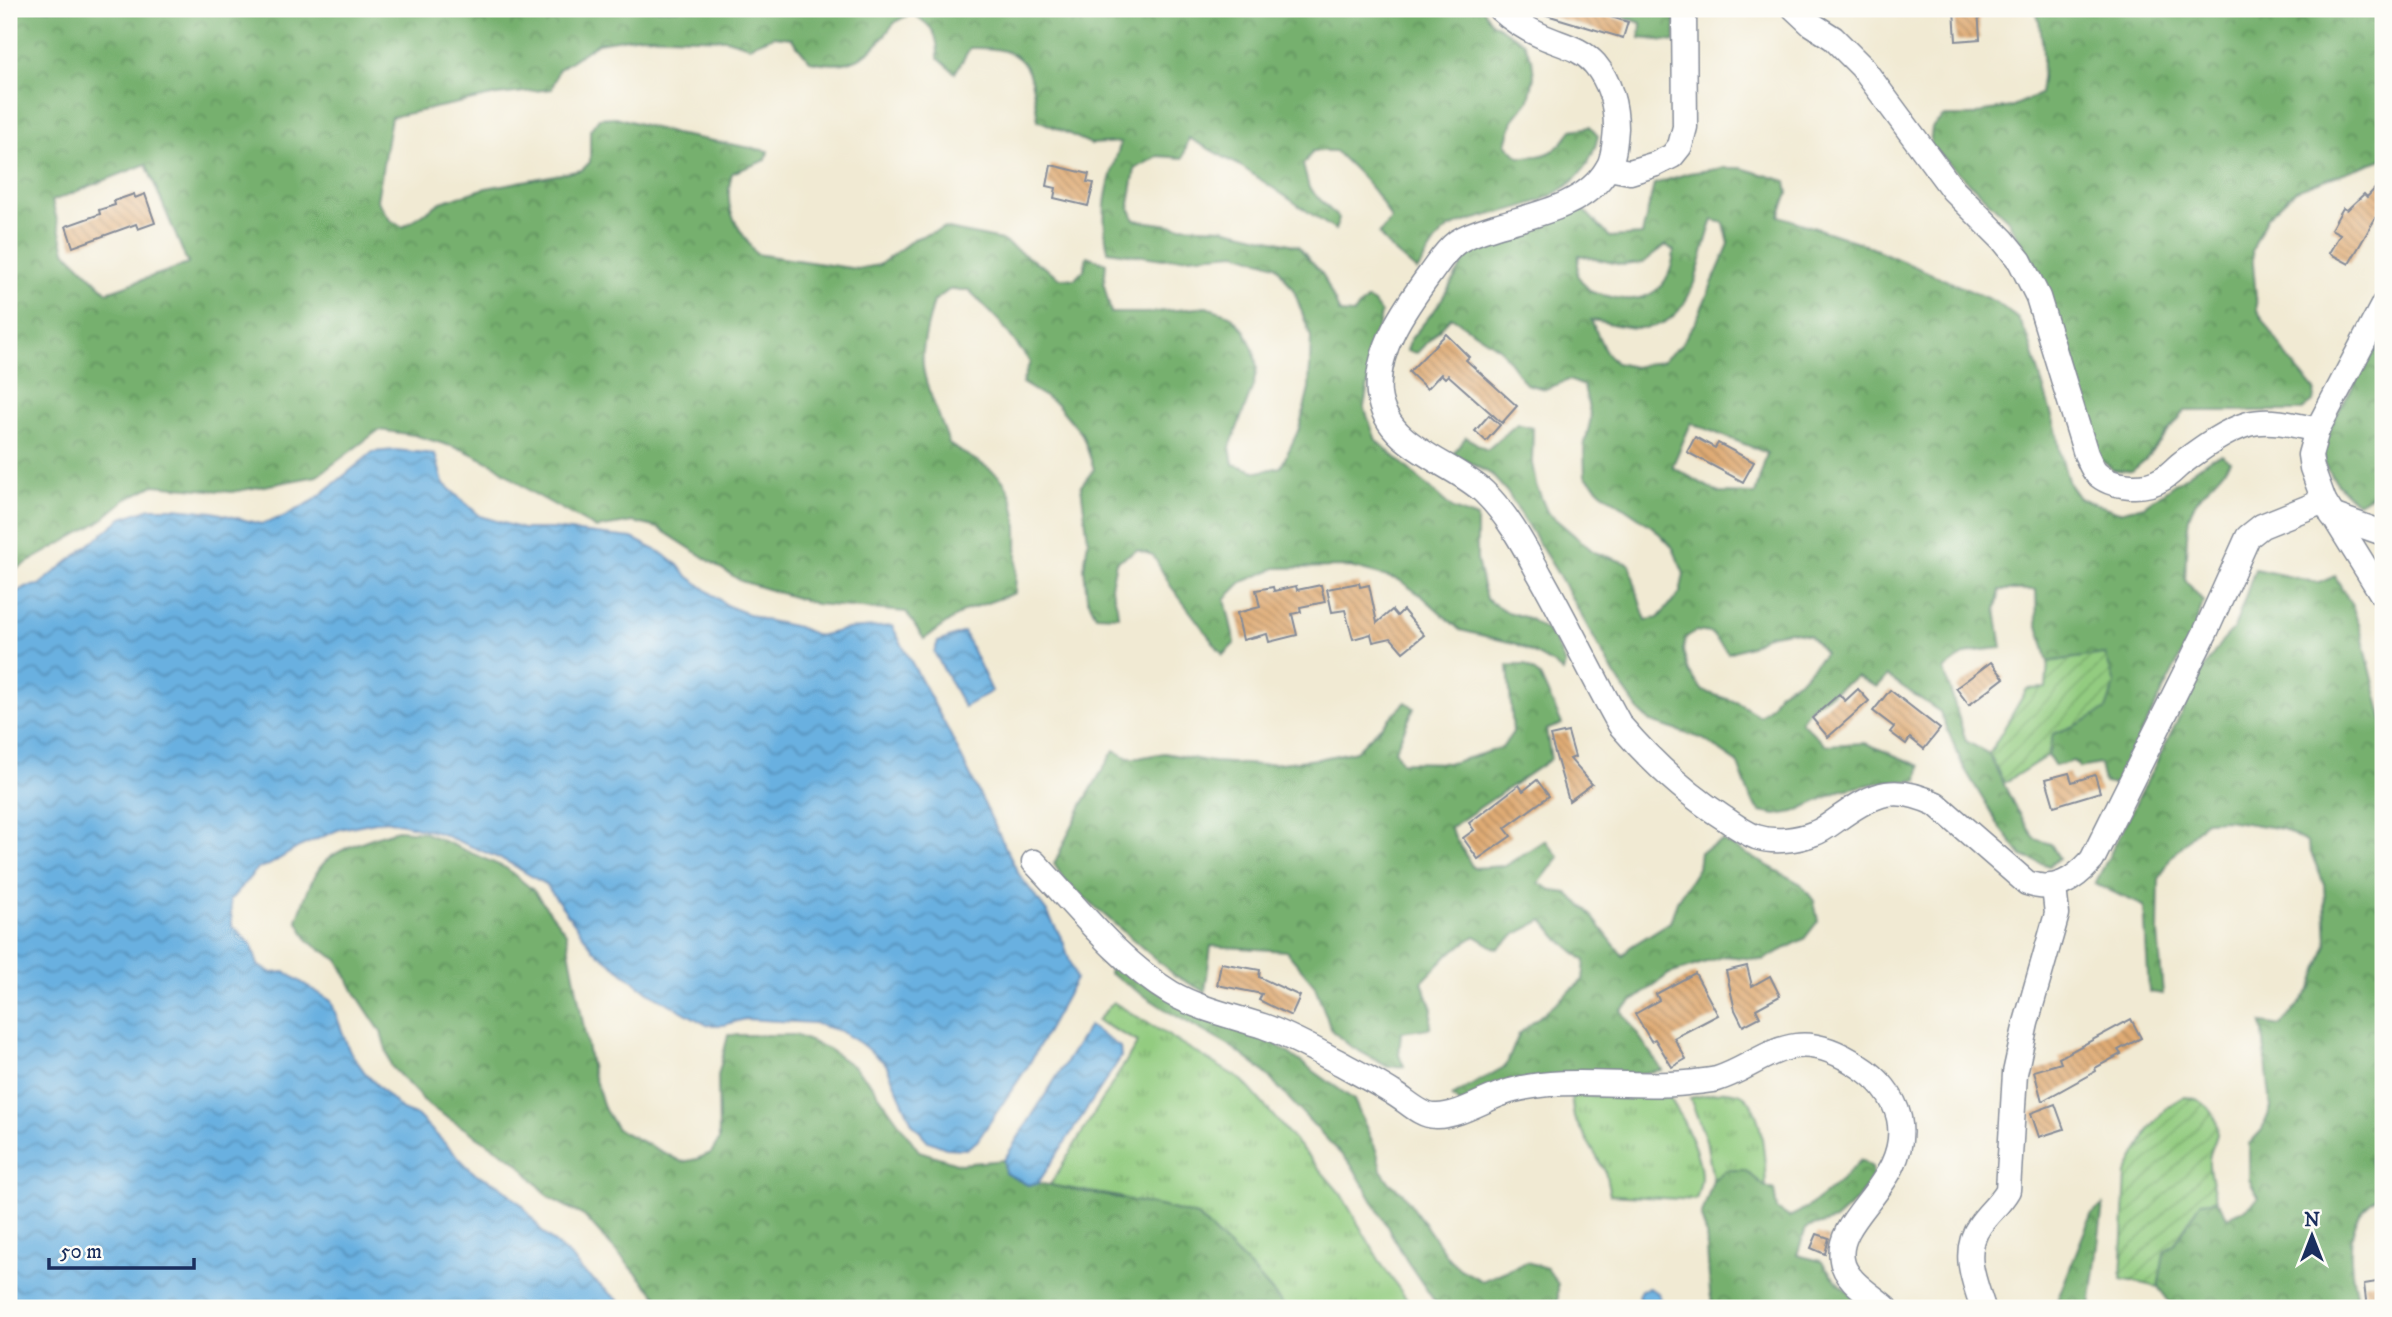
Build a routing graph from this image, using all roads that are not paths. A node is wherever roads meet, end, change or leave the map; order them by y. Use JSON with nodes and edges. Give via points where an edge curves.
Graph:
{"nodes":[{"id":1,"x":1500,"y":9,"type":"edge"},
{"id":2,"x":1684,"y":9,"type":"edge"},
{"id":3,"x":1794,"y":9,"type":"edge"},
{"id":4,"x":1608,"y":168,"type":"junction"},
{"id":5,"x":2383,"y":305,"type":"edge"},
{"id":6,"x":2317,"y":430,"type":"junction"},
{"id":7,"x":2328,"y":508,"type":"junction"},
{"id":8,"x":2383,"y":533,"type":"edge"},
{"id":9,"x":2383,"y":597,"type":"edge"},
{"id":10,"x":1034,"y":862,"type":"dead end"},
{"id":11,"x":2053,"y":887,"type":"junction"},
{"id":12,"x":1886,"y":1308,"type":"edge"},
{"id":13,"x":1983,"y":1308,"type":"edge"}],
"edges":[{"from":1,"to":4,"type":"street","via":[[1595,64],[1610,90],[1616,114]]},
{"from":2,"to":4,"type":"street","via":[[1685,127],[1681,146],[1672,156],[1630,172]]},
{"from":3,"to":6,"type":"street","via":[[1862,67],[1953,190],[2020,261],[2038,297],[2086,454],[2096,473],[2125,486],[2141,485],[2161,481],[2227,433],[2250,424],[2273,422]]},
{"from":4,"to":11,"type":"street","via":[[1583,194],[1553,209],[1476,233],[1444,255],[1408,303],[1385,354],[1379,380],[1387,421],[1406,440],[1483,491],[1494,504],[1517,533],[1620,725],[1701,803],[1746,833],[1779,840],[1818,832],[1871,797],[1887,793],[1920,796],[1936,804],[2027,883]]},
{"from":5,"to":6,"type":"street"},
{"from":6,"to":7,"type":"street","via":[[2310,455]]},
{"from":7,"to":8,"type":"street"},
{"from":7,"to":9,"type":"street"},
{"from":7,"to":11,"type":"street","via":[[2289,513],[2248,537],[2092,860],[2068,883]]},
{"from":10,"to":12,"type":"street","via":[[1101,935],[1172,993],[1285,1035],[1433,1117],[1532,1087],[1685,1083],[1717,1079],[1798,1046],[1831,1051],[1875,1078],[1895,1103],[1899,1120],[1898,1156],[1856,1218],[1843,1242],[1841,1258],[1846,1271]]},
{"from":11,"to":13,"type":"street","via":[[2057,914],[2015,1073],[2008,1191],[1980,1224],[1968,1256]]}]}
